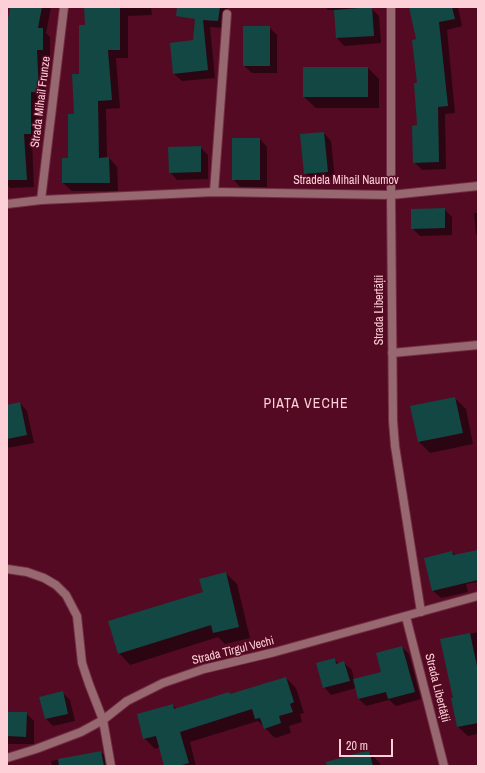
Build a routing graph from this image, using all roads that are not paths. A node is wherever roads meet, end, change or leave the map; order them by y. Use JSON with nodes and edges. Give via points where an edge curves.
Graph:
{"nodes":[{"id":1,"x":64,"y":7,"type":"edge"},
{"id":2,"x":392,"y":7,"type":"edge"},
{"id":3,"x":227,"y":14,"type":"dead end"},
{"id":4,"x":478,"y":186,"type":"edge"},
{"id":5,"x":214,"y":192,"type":"junction"},
{"id":6,"x":391,"y":195,"type":"junction"},
{"id":7,"x":41,"y":200,"type":"junction"},
{"id":8,"x":7,"y":204,"type":"edge"},
{"id":9,"x":478,"y":345,"type":"edge"},
{"id":10,"x":392,"y":353,"type":"junction"},
{"id":11,"x":7,"y":569,"type":"edge"},
{"id":12,"x":478,"y":596,"type":"edge"},
{"id":13,"x":421,"y":612,"type":"junction"},
{"id":14,"x":406,"y":617,"type":"junction"},
{"id":15,"x":103,"y":720,"type":"junction"},
{"id":16,"x":7,"y":758,"type":"edge"},
{"id":17,"x":111,"y":766,"type":"edge"},
{"id":18,"x":444,"y":766,"type":"edge"}],
"edges":[{"from":1,"to":7,"type":"street","name":"Strada Mihail Frunze"},
{"from":2,"to":6,"type":"street","name":"Strada Libertății"},
{"from":3,"to":5,"type":"street"},
{"from":4,"to":6,"type":"street","name":"Stradela Mihail Naumov"},
{"from":5,"to":6,"type":"street","name":"Stradela Mihail Naumov"},
{"from":5,"to":7,"type":"street","name":"Stradela Mihail Naumov"},
{"from":6,"to":10,"type":"street","name":"Strada Libertății"},
{"from":7,"to":8,"type":"street","name":"Stradela Mihail Naumov"},
{"from":9,"to":10,"type":"street"},
{"from":10,"to":13,"type":"street","name":"Strada Libertății","via":[[395,446]]},
{"from":11,"to":15,"type":"street","via":[[44,578],[66,595],[77,616],[82,663]]},
{"from":12,"to":13,"type":"street","name":"Strada Tîrgul Vechi"},
{"from":13,"to":14,"type":"street","name":"Strada Tîrgul Vechi"},
{"from":14,"to":15,"type":"street","name":"Strada Tîrgul Vechi","via":[[163,683],[127,700]]},
{"from":14,"to":18,"type":"street","name":"Strada Libertății"},
{"from":15,"to":16,"type":"street","name":"Strada Tîrgul Vechi","via":[[36,750]]},
{"from":15,"to":17,"type":"street"}]}
